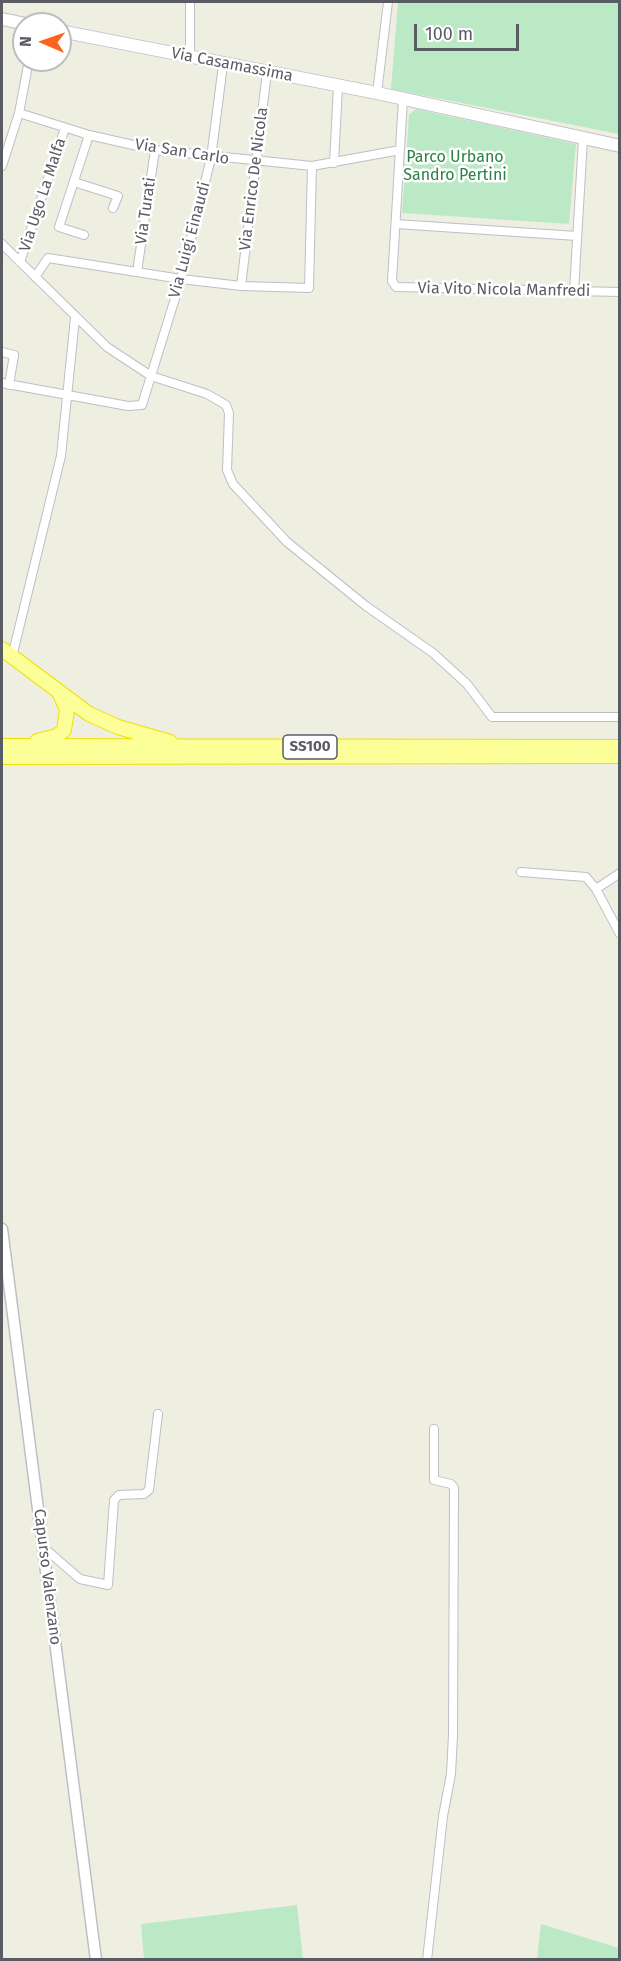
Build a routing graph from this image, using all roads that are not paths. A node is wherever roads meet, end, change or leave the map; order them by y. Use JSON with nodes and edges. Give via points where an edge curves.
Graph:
{"nodes":[{"id":1,"x":190,"y":2,"type":"edge"},
{"id":2,"x":388,"y":2,"type":"edge"},
{"id":3,"x":72,"y":33,"type":"edge"},
{"id":4,"x":190,"y":58,"type":"junction"},
{"id":5,"x":223,"y":65,"type":"junction"},
{"id":6,"x":27,"y":72,"type":"edge"},
{"id":7,"x":267,"y":72,"type":"junction"},
{"id":8,"x":338,"y":86,"type":"junction"},
{"id":9,"x":377,"y":93,"type":"junction"},
{"id":10,"x":403,"y":99,"type":"junction"},
{"id":11,"x":19,"y":113,"type":"junction"},
{"id":12,"x":65,"y":128,"type":"junction"},
{"id":13,"x":89,"y":135,"type":"junction"},
{"id":14,"x":583,"y":140,"type":"junction"},
{"id":15,"x":620,"y":146,"type":"edge"},
{"id":16,"x":155,"y":150,"type":"junction"},
{"id":17,"x":400,"y":150,"type":"junction"},
{"id":18,"x":211,"y":158,"type":"junction"},
{"id":19,"x":257,"y":162,"type":"junction"},
{"id":20,"x":334,"y":163,"type":"junction"},
{"id":21,"x":2,"y":166,"type":"edge"},
{"id":22,"x":312,"y":166,"type":"junction"},
{"id":23,"x":74,"y":182,"type":"junction"},
{"id":24,"x":113,"y":208,"type":"dead end"},
{"id":25,"x":396,"y":224,"type":"junction"},
{"id":26,"x":84,"y":235,"type":"dead end"},
{"id":27,"x":577,"y":236,"type":"junction"},
{"id":28,"x":2,"y":244,"type":"edge"},
{"id":29,"x":20,"y":262,"type":"junction"},
{"id":30,"x":137,"y":272,"type":"junction"},
{"id":31,"x":35,"y":277,"type":"junction"},
{"id":32,"x":181,"y":279,"type":"junction"},
{"id":33,"x":241,"y":286,"type":"junction"},
{"id":34,"x":574,"y":291,"type":"junction"},
{"id":35,"x":620,"y":292,"type":"edge"},
{"id":36,"x":75,"y":318,"type":"junction"},
{"id":37,"x":2,"y":352,"type":"edge"},
{"id":38,"x":151,"y":376,"type":"junction"},
{"id":39,"x":5,"y":384,"type":"edge"},
{"id":40,"x":65,"y":396,"type":"junction"},
{"id":41,"x":7,"y":653,"type":"edge"},
{"id":42,"x":60,"y":694,"type":"junction"},
{"id":43,"x":620,"y":717,"type":"edge"},
{"id":44,"x":2,"y":746,"type":"edge"},
{"id":45,"x":187,"y":747,"type":"junction"},
{"id":46,"x":620,"y":747,"type":"edge"},
{"id":47,"x":620,"y":756,"type":"edge"},
{"id":48,"x":2,"y":757,"type":"edge"},
{"id":49,"x":521,"y":872,"type":"dead end"},
{"id":50,"x":620,"y":873,"type":"edge"},
{"id":51,"x":596,"y":889,"type":"junction"},
{"id":52,"x":620,"y":934,"type":"edge"},
{"id":53,"x":2,"y":1229,"type":"edge"},
{"id":54,"x":158,"y":1414,"type":"dead end"},
{"id":55,"x":434,"y":1429,"type":"dead end"},
{"id":56,"x":43,"y":1547,"type":"junction"},
{"id":57,"x":96,"y":1959,"type":"edge"},
{"id":58,"x":427,"y":1959,"type":"edge"}],
"edges":[{"from":1,"to":4,"type":"street"},
{"from":2,"to":9,"type":"street"},
{"from":3,"to":4,"type":"main road","name":"Via Casamassima"},
{"from":4,"to":5,"type":"main road","name":"Via Casamassima"},
{"from":5,"to":7,"type":"main road","name":"Via Casamassima"},
{"from":5,"to":18,"type":"street","name":"Via Luigi Einaudi"},
{"from":6,"to":11,"type":"street"},
{"from":7,"to":8,"type":"main road","name":"Via Casamassima"},
{"from":7,"to":19,"type":"street","name":"Via Enrico De Nicola"},
{"from":8,"to":9,"type":"main road","name":"Via Casamassima"},
{"from":8,"to":20,"type":"street"},
{"from":9,"to":10,"type":"main road","name":"Via Casamassima"},
{"from":10,"to":14,"type":"main road","name":"Via Casamassima"},
{"from":10,"to":17,"type":"street"},
{"from":11,"to":12,"type":"street","name":"Via San Carlo"},
{"from":11,"to":21,"type":"street"},
{"from":12,"to":13,"type":"street","name":"Via San Carlo"},
{"from":12,"to":29,"type":"street","name":"Via Ugo La Malfa"},
{"from":13,"to":16,"type":"street","name":"Via San Carlo"},
{"from":13,"to":23,"type":"street"},
{"from":14,"to":15,"type":"main road","name":"Via Casamassima"},
{"from":14,"to":27,"type":"street"},
{"from":16,"to":18,"type":"street","name":"Via San Carlo"},
{"from":16,"to":30,"type":"street","name":"Via Turati"},
{"from":17,"to":20,"type":"street","name":"Via San Carlo"},
{"from":17,"to":25,"type":"street"},
{"from":18,"to":19,"type":"street","name":"Via San Carlo"},
{"from":18,"to":32,"type":"street","name":"Via Luigi Einaudi"},
{"from":19,"to":22,"type":"street","name":"Via San Carlo"},
{"from":19,"to":33,"type":"street","name":"Via Enrico De Nicola"},
{"from":20,"to":22,"type":"street","name":"Via San Carlo"},
{"from":22,"to":33,"type":"street","via":[[309,288]]},
{"from":23,"to":24,"type":"street","via":[[118,196]]},
{"from":23,"to":26,"type":"street","via":[[59,227]]},
{"from":25,"to":27,"type":"street"},
{"from":25,"to":34,"type":"street","name":"Via Vito Nicola Manfredi","via":[[392,281],[396,287]]},
{"from":27,"to":34,"type":"street"},
{"from":28,"to":29,"type":"street"},
{"from":29,"to":31,"type":"street"},
{"from":30,"to":31,"type":"street","via":[[48,258]]},
{"from":30,"to":32,"type":"street"},
{"from":31,"to":36,"type":"street"},
{"from":32,"to":33,"type":"street"},
{"from":32,"to":38,"type":"street","name":"Via Luigi Einaudi"},
{"from":34,"to":35,"type":"street","name":"Via Vito Nicola Manfredi"},
{"from":36,"to":38,"type":"street","via":[[107,347]]},
{"from":36,"to":40,"type":"street"},
{"from":37,"to":39,"type":"street","via":[[14,355]]},
{"from":38,"to":40,"type":"street","name":"Via Luigi Einaudi","via":[[141,407]]},
{"from":38,"to":43,"type":"street","via":[[207,394],[226,405],[227,470],[233,484],[287,542],[366,606],[433,653],[467,684],[492,717]]},
{"from":39,"to":40,"type":"street"},
{"from":40,"to":41,"type":"street","via":[[61,456],[27,605]]},
{"from":41,"to":42,"type":"highway","number":"SS100"},
{"from":42,"to":44,"type":"highway","via":[[67,710],[64,730],[49,739]]},
{"from":42,"to":45,"type":"highway","number":"SS100","via":[[89,714],[118,727]]},
{"from":44,"to":45,"type":"highway","number":"SS100"},
{"from":45,"to":46,"type":"highway","number":"SS100"},
{"from":47,"to":48,"type":"highway","number":"SS100"},
{"from":49,"to":51,"type":"street","via":[[586,878]]},
{"from":50,"to":51,"type":"street"},
{"from":51,"to":52,"type":"street"},
{"from":53,"to":56,"type":"street","name":"Capurso Valenzano"},
{"from":54,"to":56,"type":"street","via":[[149,1490],[144,1494],[119,1495],[114,1500],[108,1585],[80,1580]]},
{"from":55,"to":58,"type":"street","via":[[434,1480],[454,1488],[453,1735]]},
{"from":56,"to":57,"type":"street","name":"Capurso Valenzano"}]}
